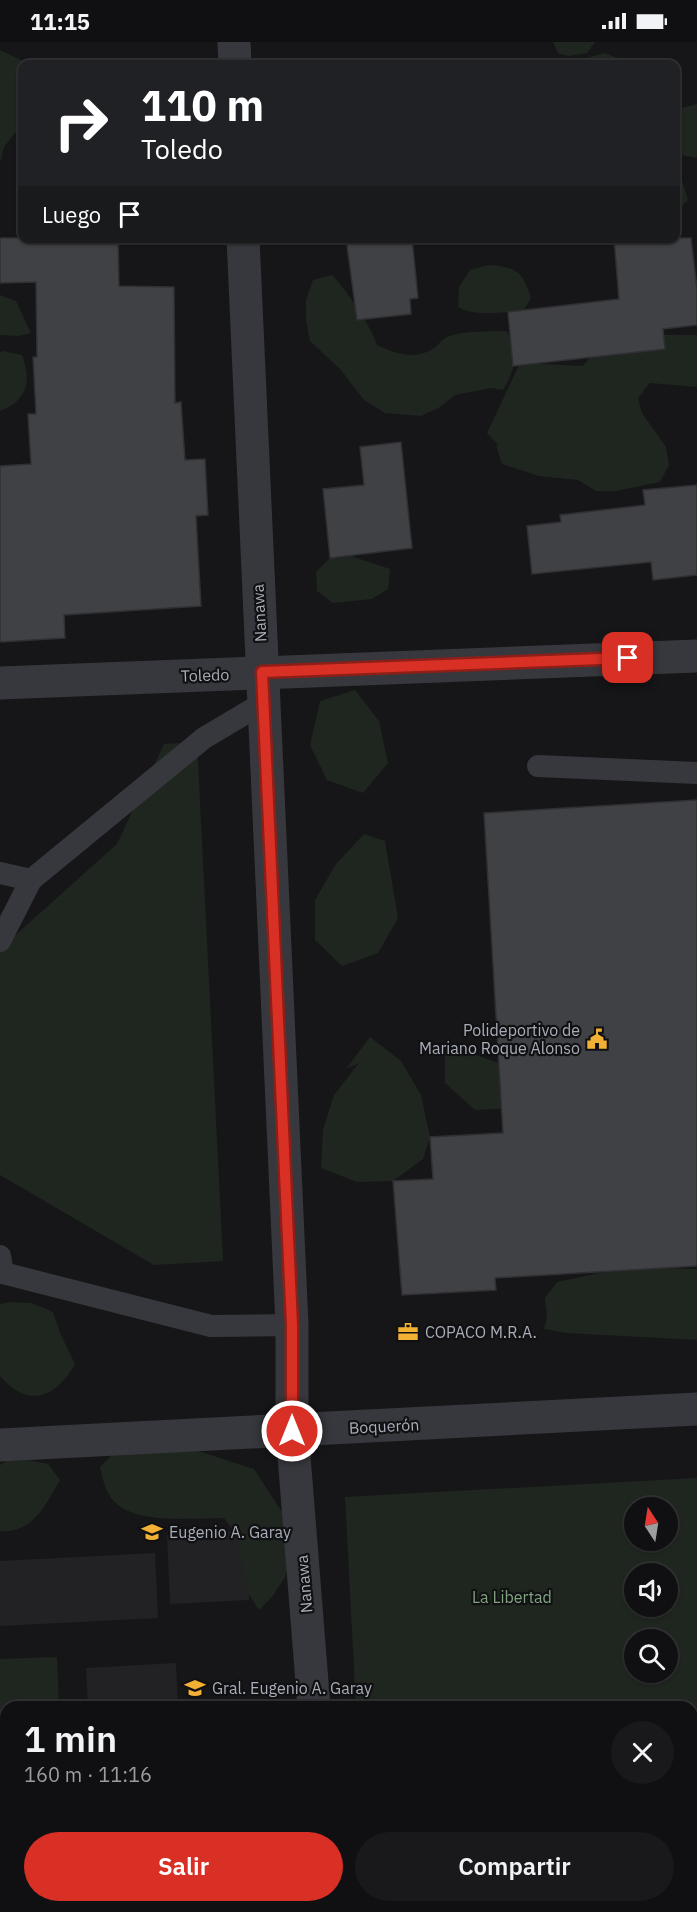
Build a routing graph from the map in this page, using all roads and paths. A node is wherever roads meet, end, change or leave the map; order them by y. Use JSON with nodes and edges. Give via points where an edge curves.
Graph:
{"nodes":[{"id":1,"x":234,"y":42,"type":"edge"},
{"id":2,"x":235,"y":60,"type":"edge"},
{"id":3,"x":243,"y":243,"type":"edge"},
{"id":4,"x":697,"y":656,"type":"edge"},
{"id":5,"x":0,"y":683,"type":"edge"},
{"id":6,"x":262,"y":688,"type":"junction"},
{"id":7,"x":538,"y":766,"type":"dead end"},
{"id":8,"x":697,"y":773,"type":"edge"},
{"id":9,"x":0,"y":873,"type":"edge"},
{"id":10,"x":31,"y":879,"type":"junction"},
{"id":11,"x":0,"y":941,"type":"edge"},
{"id":12,"x":1,"y":1268,"type":"edge"},
{"id":13,"x":292,"y":1325,"type":"junction"},
{"id":14,"x":697,"y":1409,"type":"edge"},
{"id":15,"x":292,"y":1431,"type":"junction"},
{"id":16,"x":0,"y":1445,"type":"edge"},
{"id":17,"x":314,"y":1701,"type":"edge"}],
"edges":[{"from":1,"to":2,"type":"street"},
{"from":3,"to":6,"type":"street","name":"Nanawa"},
{"from":4,"to":6,"type":"street","name":"Toledo"},
{"from":5,"to":6,"type":"street","name":"Toledo"},
{"from":6,"to":10,"type":"lane"},
{"from":6,"to":13,"type":"street","name":"Nanawa"},
{"from":7,"to":8,"type":"lane"},
{"from":9,"to":10,"type":"lane"},
{"from":10,"to":11,"type":"lane"},
{"from":12,"to":13,"type":"lane","via":[[211,1326]]},
{"from":13,"to":15,"type":"street","name":"Nanawa"},
{"from":14,"to":15,"type":"street","name":"Boquerón"},
{"from":15,"to":16,"type":"street","name":"Boquerón"},
{"from":15,"to":17,"type":"street","name":"Nanawa"}]}
